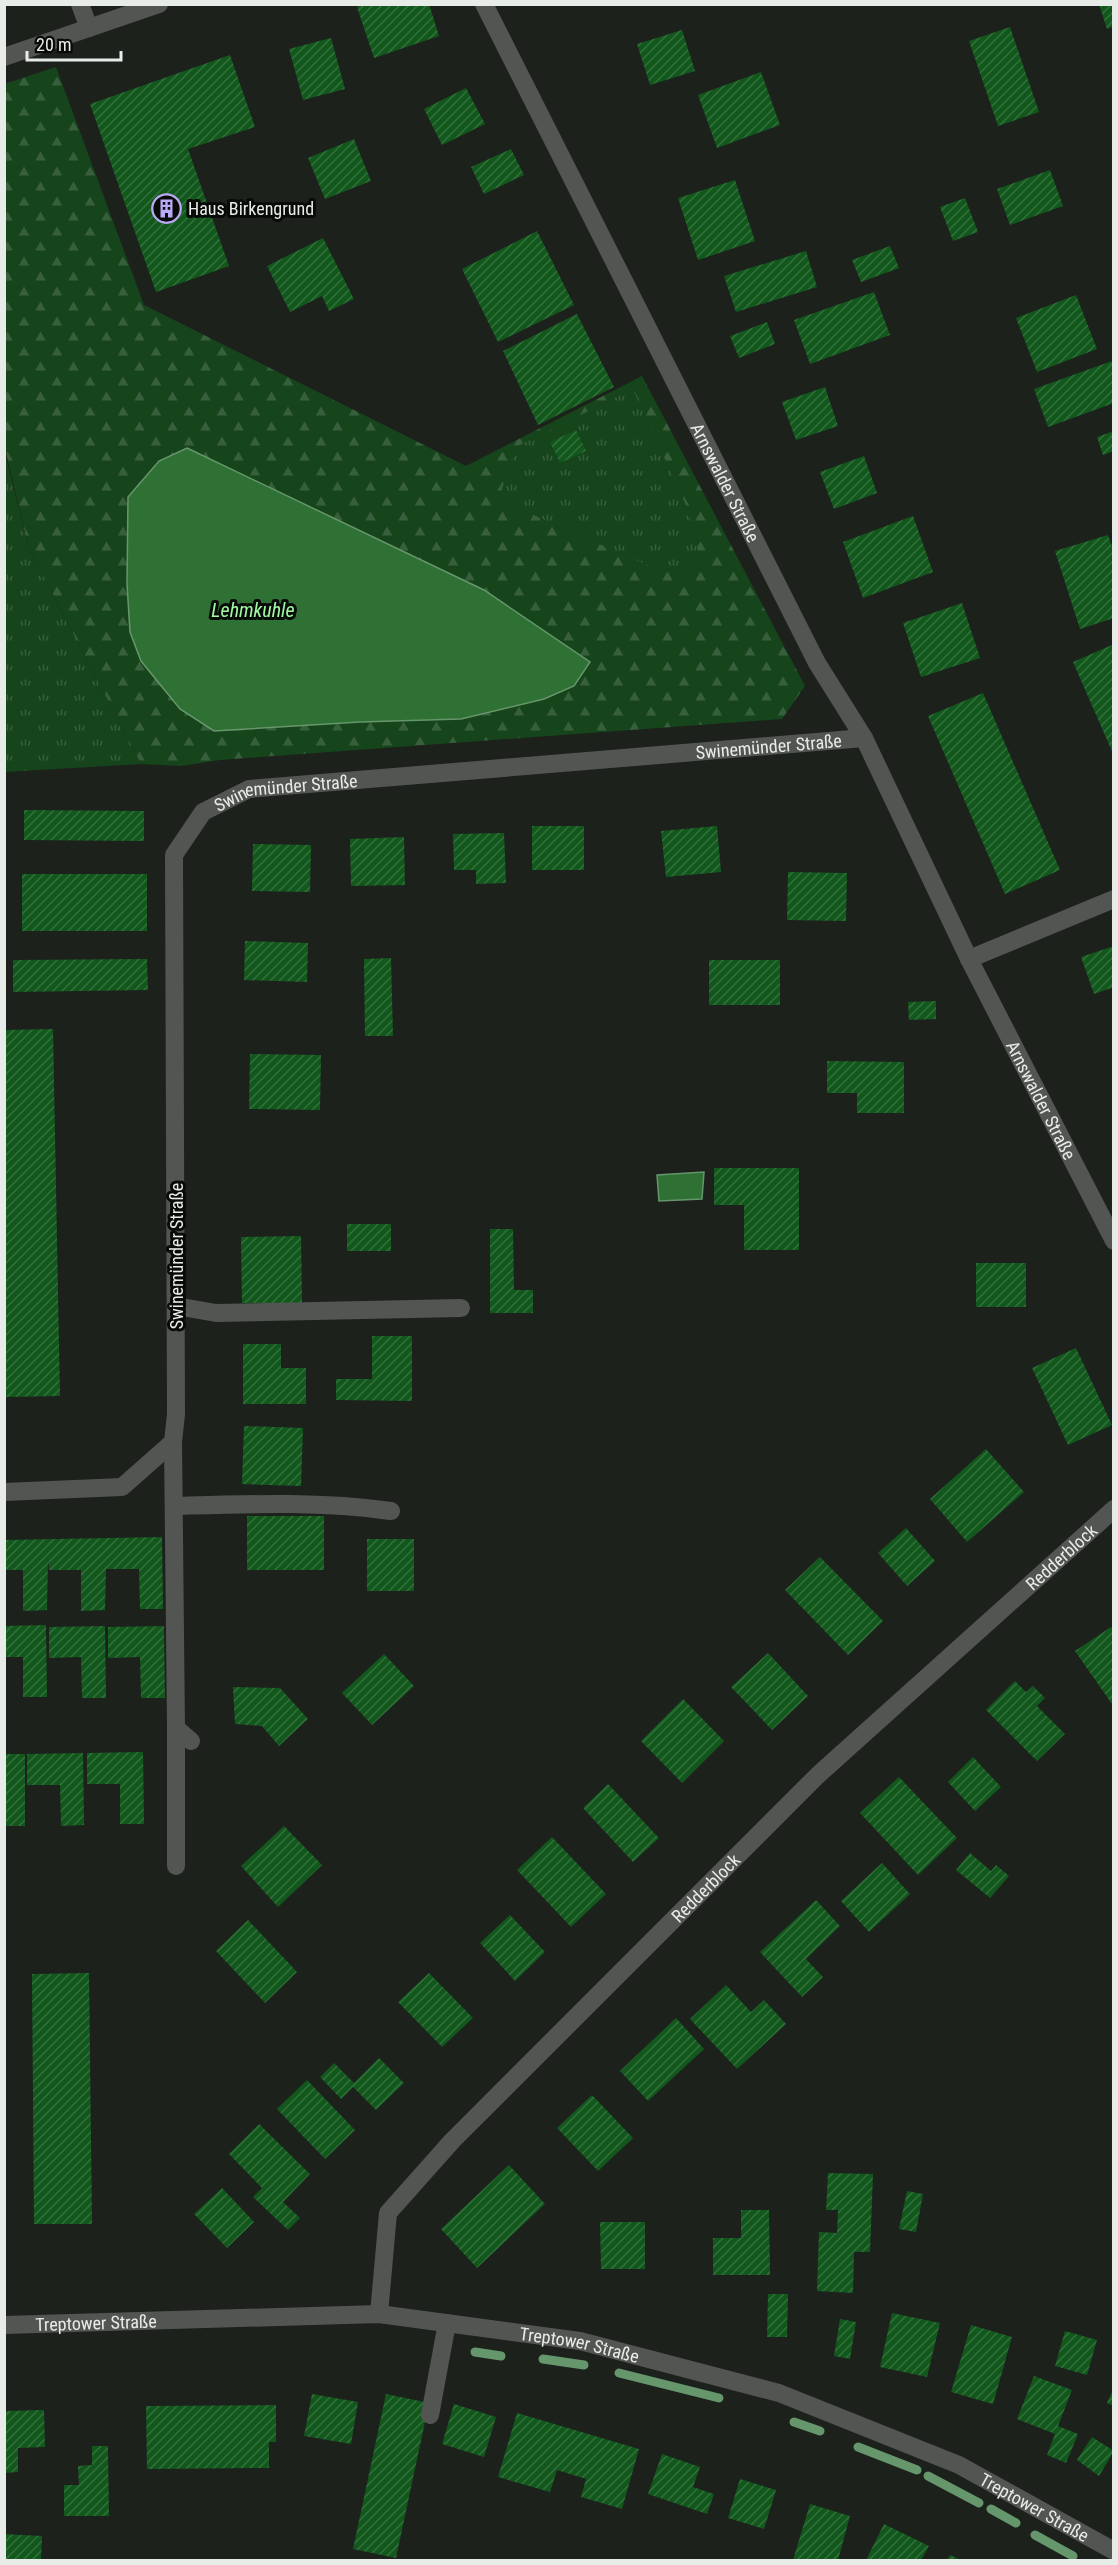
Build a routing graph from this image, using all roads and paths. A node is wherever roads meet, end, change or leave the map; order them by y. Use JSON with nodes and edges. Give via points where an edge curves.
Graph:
{"nodes":[{"id":1,"x":80,"y":4,"type":"edge"},
{"id":2,"x":159,"y":4,"type":"edge"},
{"id":3,"x":484,"y":4,"type":"edge"},
{"id":4,"x":89,"y":28,"type":"junction"},
{"id":5,"x":4,"y":57,"type":"edge"},
{"id":6,"x":864,"y":738,"type":"junction"},
{"id":7,"x":1113,"y":898,"type":"edge"},
{"id":8,"x":969,"y":958,"type":"junction"},
{"id":9,"x":1113,"y":1241,"type":"edge"},
{"id":10,"x":176,"y":1306,"type":"junction"},
{"id":11,"x":461,"y":1308,"type":"dead end"},
{"id":12,"x":173,"y":1442,"type":"junction"},
{"id":13,"x":4,"y":1492,"type":"edge"},
{"id":14,"x":174,"y":1506,"type":"junction"},
{"id":15,"x":1113,"y":1509,"type":"edge"},
{"id":16,"x":391,"y":1511,"type":"dead end"},
{"id":17,"x":176,"y":1728,"type":"junction"},
{"id":18,"x":191,"y":1741,"type":"dead end"},
{"id":19,"x":176,"y":1866,"type":"dead end"},
{"id":20,"x":379,"y":2314,"type":"junction"},
{"id":21,"x":447,"y":2323,"type":"junction"},
{"id":22,"x":4,"y":2325,"type":"edge"},
{"id":23,"x":430,"y":2415,"type":"dead end"},
{"id":24,"x":1113,"y":2551,"type":"edge"}],
"edges":[{"from":1,"to":4,"type":"street"},
{"from":2,"to":4,"type":"street"},
{"from":3,"to":6,"type":"street","name":"Arnswalder Straße","via":[[816,663]]},
{"from":4,"to":5,"type":"street"},
{"from":6,"to":8,"type":"street","name":"Arnswalder Straße"},
{"from":6,"to":10,"type":"street","name":"Swinemünder Straße","via":[[249,789],[203,812],[174,855]]},
{"from":7,"to":8,"type":"street"},
{"from":8,"to":9,"type":"street","name":"Arnswalder Straße"},
{"from":10,"to":11,"type":"street","via":[[216,1313]]},
{"from":10,"to":12,"type":"street","name":"Swinemünder Straße"},
{"from":12,"to":13,"type":"street","via":[[122,1486]]},
{"from":12,"to":14,"type":"street","name":"Swinemünder Straße"},
{"from":14,"to":16,"type":"street","via":[[341,1506]]},
{"from":14,"to":17,"type":"street","name":"Swinemünder Straße"},
{"from":15,"to":20,"type":"street","name":"Redderblock","via":[[818,1775],[452,2141],[388,2213]]},
{"from":17,"to":18,"type":"street"},
{"from":17,"to":19,"type":"street","name":"Swinemünder Straße"},
{"from":20,"to":21,"type":"street","name":"Treptower Straße"},
{"from":20,"to":22,"type":"street","name":"Treptower Straße"},
{"from":21,"to":23,"type":"street"},
{"from":21,"to":24,"type":"street","name":"Treptower Straße","via":[[580,2341],[779,2393],[960,2465]]}]}
